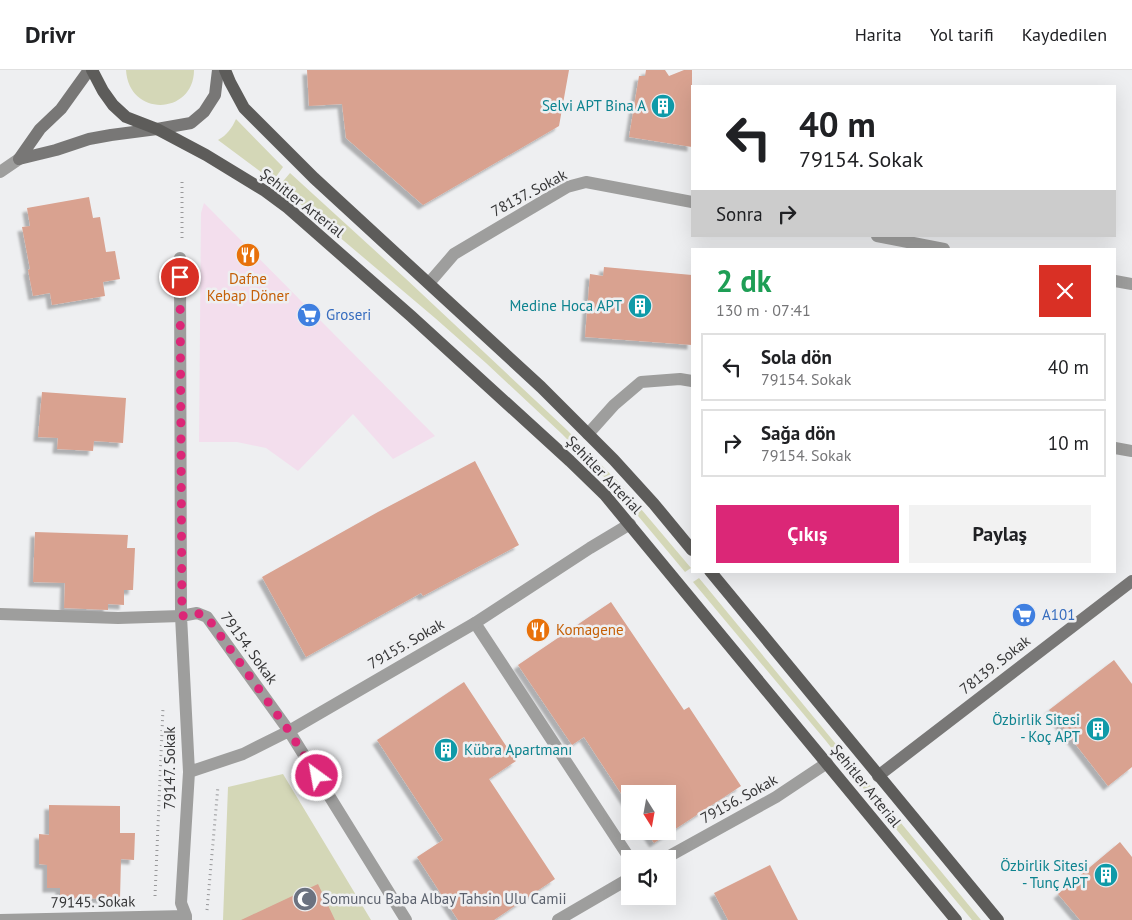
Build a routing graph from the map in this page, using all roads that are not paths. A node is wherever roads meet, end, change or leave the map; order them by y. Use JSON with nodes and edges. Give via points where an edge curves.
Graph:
{"nodes":[{"id":1,"x":91,"y":70,"type":"edge"},
{"id":2,"x":218,"y":70,"type":"edge"},
{"id":3,"x":226,"y":70,"type":"edge"},
{"id":4,"x":157,"y":129,"type":"junction"},
{"id":5,"x":19,"y":158,"type":"junction"},
{"id":6,"x":0,"y":172,"type":"edge"},
{"id":7,"x":691,"y":202,"type":"edge"},
{"id":8,"x":882,"y":237,"type":"edge"},
{"id":9,"x":939,"y":248,"type":"edge"},
{"id":10,"x":180,"y":258,"type":"dead end"},
{"id":11,"x":1116,"y":280,"type":"edge"},
{"id":12,"x":429,"y":283,"type":"junction"},
{"id":13,"x":1132,"y":284,"type":"edge"},
{"id":14,"x":691,"y":381,"type":"edge"},
{"id":15,"x":588,"y":434,"type":"junction"},
{"id":16,"x":1116,"y":448,"type":"edge"},
{"id":17,"x":1132,"y":451,"type":"edge"},
{"id":18,"x":630,"y":524,"type":"junction"},
{"id":19,"x":691,"y":549,"type":"edge"},
{"id":20,"x":712,"y":573,"type":"edge"},
{"id":21,"x":1132,"y":581,"type":"edge"},
{"id":22,"x":0,"y":614,"type":"edge"},
{"id":23,"x":182,"y":616,"type":"junction"},
{"id":24,"x":475,"y":623,"type":"junction"},
{"id":25,"x":289,"y":731,"type":"junction"},
{"id":26,"x":827,"y":764,"type":"junction"},
{"id":27,"x":189,"y":772,"type":"junction"},
{"id":28,"x":878,"y":776,"type":"junction"},
{"id":29,"x":624,"y":850,"type":"edge"},
{"id":30,"x":676,"y":852,"type":"edge"},
{"id":31,"x":621,"y":883,"type":"edge"},
{"id":32,"x":186,"y":918,"type":"edge"},
{"id":33,"x":0,"y":920,"type":"edge"},
{"id":34,"x":406,"y":920,"type":"edge"},
{"id":35,"x":558,"y":920,"type":"edge"},
{"id":36,"x":956,"y":920,"type":"edge"},
{"id":37,"x":998,"y":920,"type":"edge"}],
"edges":[{"from":1,"to":4,"type":"main road","name":"Şehitler Arterial","via":[[103,91],[126,117]]},
{"from":1,"to":5,"type":"main road"},
{"from":2,"to":4,"type":"main road","via":[[215,95],[204,112],[191,123]]},
{"from":3,"to":12,"type":"main road","name":"Şehitler Arterial","via":[[244,108],[314,178]]},
{"from":4,"to":5,"type":"main road","via":[[89,139]]},
{"from":4,"to":18,"type":"main road","name":"Şehitler Arterial","via":[[265,191],[294,214],[419,322],[605,495]]},
{"from":5,"to":6,"type":"street"},
{"from":7,"to":12,"type":"street","name":"78137. Sokak","via":[[586,182],[567,187],[454,254]]},
{"from":8,"to":9,"type":"street"},
{"from":10,"to":23,"type":"street"},
{"from":11,"to":13,"type":"street"},
{"from":12,"to":15,"type":"main road","name":"Şehitler Arterial"},
{"from":14,"to":15,"type":"street","via":[[642,382],[614,405]]},
{"from":15,"to":19,"type":"main road","name":"Şehitler Arterial"},
{"from":16,"to":17,"type":"street"},
{"from":18,"to":24,"type":"street","name":"79155. Sokak"},
{"from":18,"to":26,"type":"main road","name":"Şehitler Arterial"},
{"from":20,"to":28,"type":"main road","name":"Şehitler Arterial"},
{"from":21,"to":28,"type":"main road","name":"78139. Sokak"},
{"from":22,"to":23,"type":"street","via":[[118,618]]},
{"from":23,"to":25,"type":"street","name":"79154. Sokak","via":[[197,613],[207,617]]},
{"from":23,"to":27,"type":"street","name":"79147. Sokak"},
{"from":24,"to":25,"type":"street","name":"79155. Sokak"},
{"from":24,"to":29,"type":"street"},
{"from":25,"to":27,"type":"street","name":"79155. Sokak","via":[[243,754]]},
{"from":25,"to":34,"type":"street","name":"79154. Sokak"},
{"from":26,"to":30,"type":"street","name":"79156. Sokak","via":[[776,797]]},
{"from":26,"to":36,"type":"main road","name":"Şehitler Arterial"},
{"from":27,"to":32,"type":"street","name":"79147. Sokak","via":[[181,903]]},
{"from":28,"to":37,"type":"main road","name":"Şehitler Arterial"},
{"from":31,"to":35,"type":"street"},
{"from":32,"to":33,"type":"street","name":"79145. Sokak"}]}
